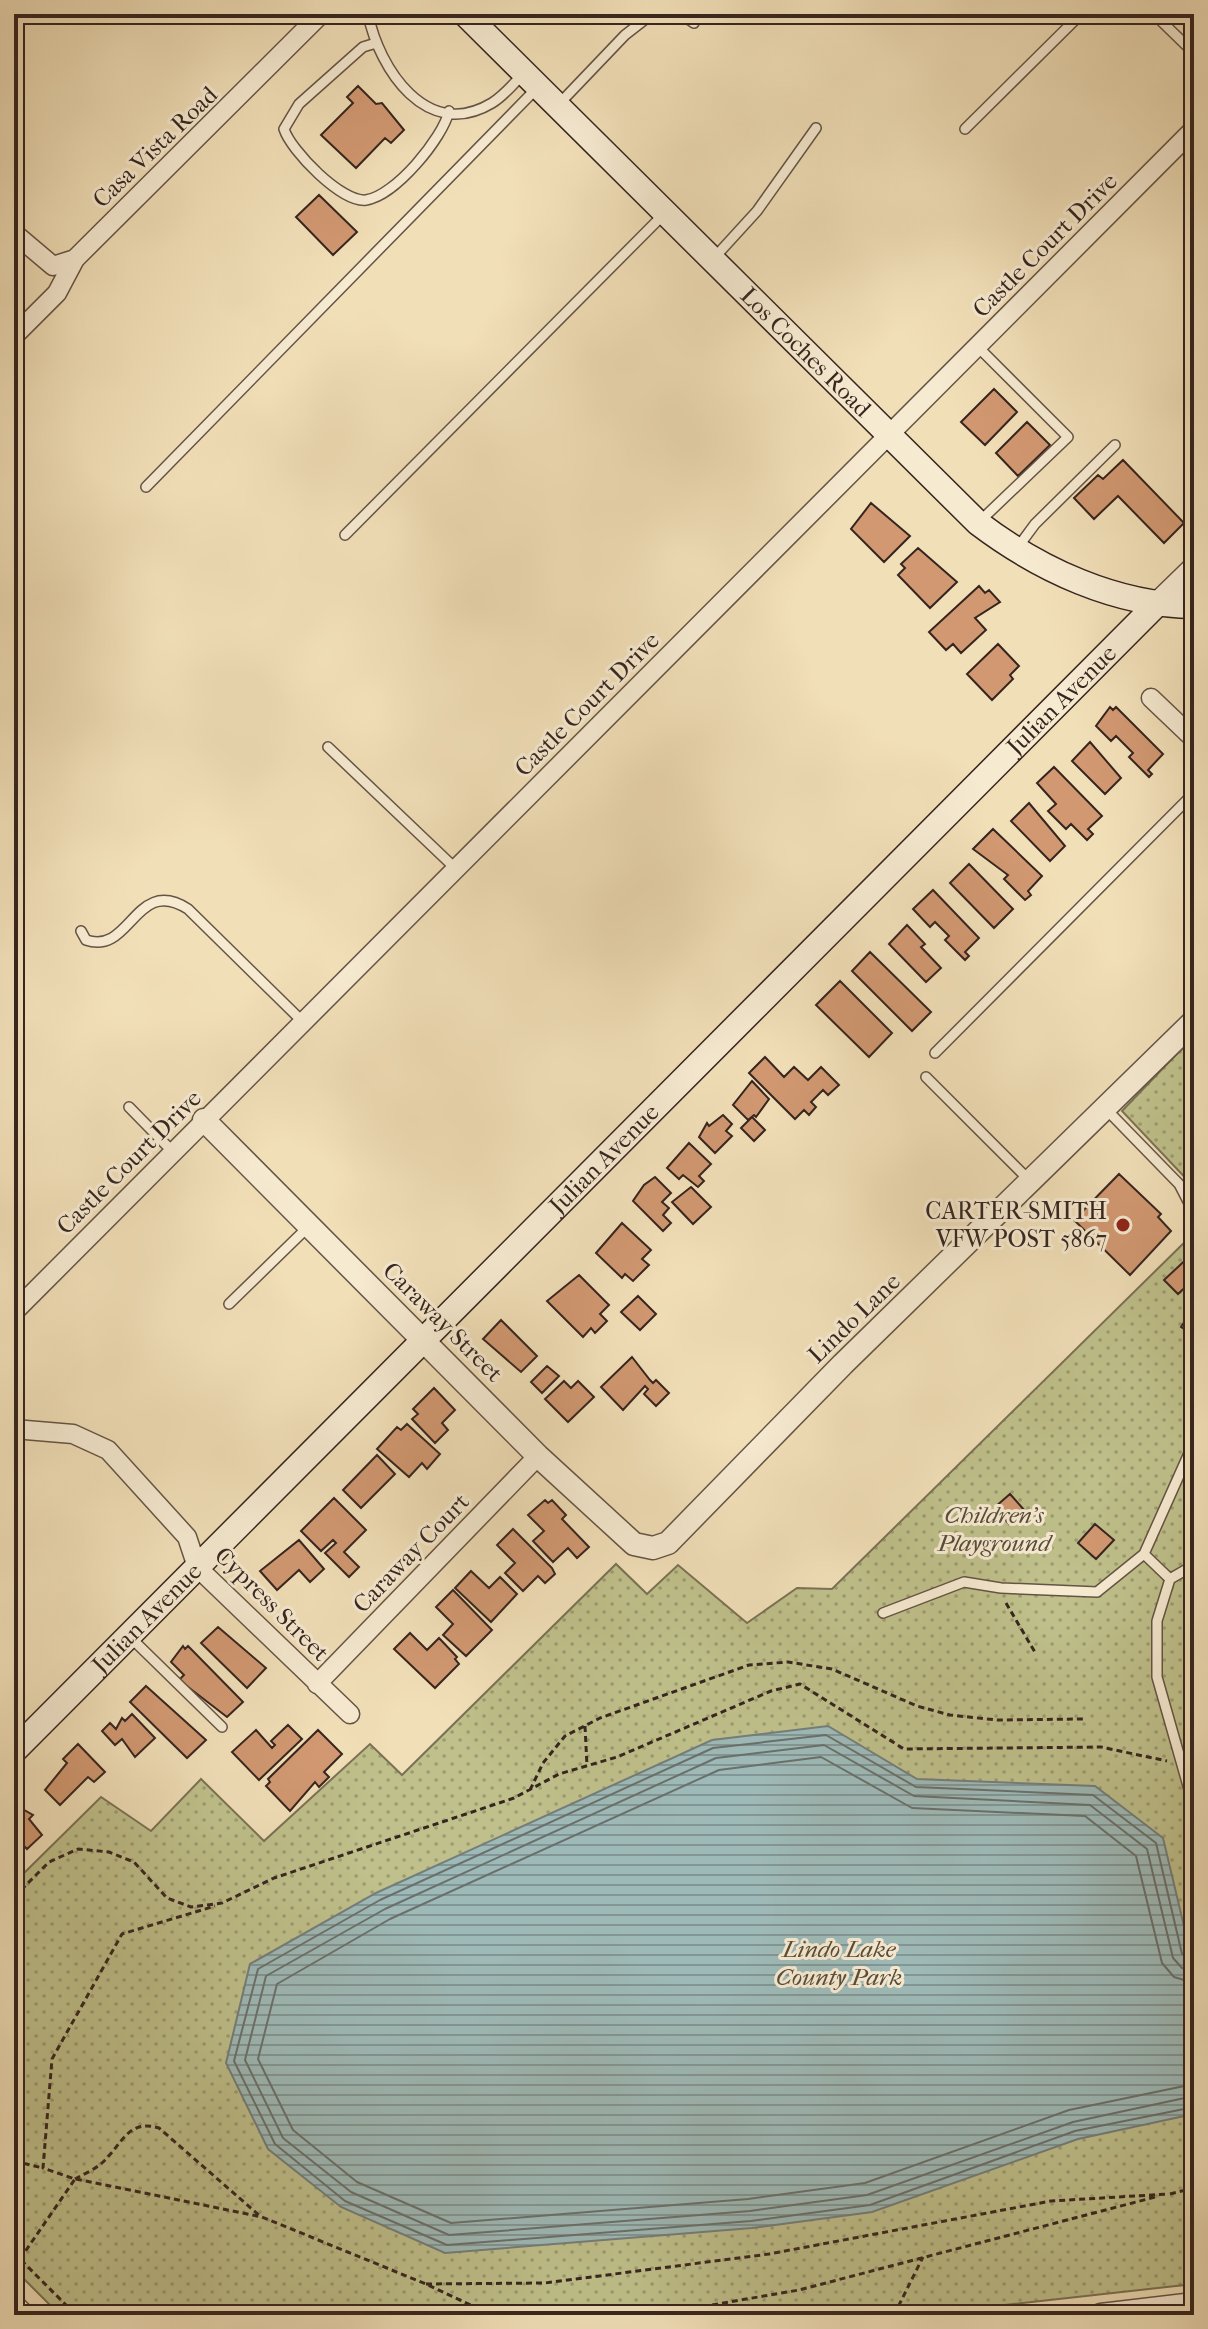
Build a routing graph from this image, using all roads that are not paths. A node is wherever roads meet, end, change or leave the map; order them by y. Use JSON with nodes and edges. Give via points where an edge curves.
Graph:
{"nodes":[{"id":1,"x":321,"y":14,"type":"edge"},
{"id":2,"x":368,"y":14,"type":"edge"},
{"id":3,"x":465,"y":14,"type":"edge"},
{"id":4,"x":652,"y":14,"type":"edge"},
{"id":5,"x":681,"y":14,"type":"edge"},
{"id":6,"x":1081,"y":14,"type":"edge"},
{"id":7,"x":1154,"y":14,"type":"edge"},
{"id":8,"x":694,"y":23,"type":"dead end"},
{"id":9,"x":376,"y":43,"type":"junction"},
{"id":10,"x":1194,"y":53,"type":"edge"},
{"id":11,"x":531,"y":80,"type":"junction"},
{"id":12,"x":557,"y":106,"type":"junction"},
{"id":13,"x":449,"y":111,"type":"junction"},
{"id":14,"x":816,"y":128,"type":"dead end"},
{"id":15,"x":965,"y":129,"type":"dead end"},
{"id":16,"x":1194,"y":129,"type":"edge"},
{"id":17,"x":665,"y":212,"type":"junction"},
{"id":18,"x":14,"y":233,"type":"edge"},
{"id":19,"x":75,"y":259,"type":"junction"},
{"id":20,"x":712,"y":260,"type":"junction"},
{"id":21,"x":14,"y":336,"type":"edge"},
{"id":22,"x":978,"y":347,"type":"junction"},
{"id":23,"x":889,"y":436,"type":"junction"},
{"id":24,"x":1115,"y":445,"type":"dead end"},
{"id":25,"x":146,"y":487,"type":"dead end"},
{"id":26,"x":978,"y":523,"type":"junction"},
{"id":27,"x":345,"y":535,"type":"dead end"},
{"id":28,"x":1016,"y":550,"type":"junction"},
{"id":29,"x":1194,"y":568,"type":"edge"},
{"id":30,"x":1157,"y":604,"type":"junction"},
{"id":31,"x":1194,"y":606,"type":"edge"},
{"id":32,"x":1151,"y":698,"type":"dead end"},
{"id":33,"x":1194,"y":739,"type":"edge"},
{"id":34,"x":328,"y":747,"type":"dead end"},
{"id":35,"x":1194,"y":793,"type":"edge"},
{"id":36,"x":456,"y":869,"type":"junction"},
{"id":37,"x":81,"y":931,"type":"dead end"},
{"id":38,"x":1194,"y":1021,"type":"edge"},
{"id":39,"x":303,"y":1022,"type":"junction"},
{"id":40,"x":935,"y":1053,"type":"dead end"},
{"id":41,"x":926,"y":1077,"type":"dead end"},
{"id":42,"x":129,"y":1107,"type":"dead end"},
{"id":43,"x":1105,"y":1108,"type":"junction"},
{"id":44,"x":204,"y":1120,"type":"junction"},
{"id":45,"x":173,"y":1152,"type":"junction"},
{"id":46,"x":1031,"y":1182,"type":"junction"},
{"id":47,"x":1194,"y":1213,"type":"edge"},
{"id":48,"x":309,"y":1226,"type":"junction"},
{"id":49,"x":229,"y":1304,"type":"dead end"},
{"id":50,"x":14,"y":1312,"type":"edge"},
{"id":51,"x":423,"y":1339,"type":"junction"},
{"id":52,"x":14,"y":1429,"type":"edge"},
{"id":53,"x":1194,"y":1442,"type":"edge"},
{"id":54,"x":538,"y":1456,"type":"junction"},
{"id":55,"x":653,"y":1548,"type":"joint"},
{"id":56,"x":1144,"y":1554,"type":"junction"},
{"id":57,"x":1194,"y":1565,"type":"edge"},
{"id":58,"x":197,"y":1567,"type":"junction"},
{"id":59,"x":1170,"y":1579,"type":"junction"},
{"id":60,"x":883,"y":1613,"type":"dead end"},
{"id":61,"x":129,"y":1636,"type":"junction"},
{"id":62,"x":317,"y":1684,"type":"junction"},
{"id":63,"x":350,"y":1714,"type":"dead end"},
{"id":64,"x":222,"y":1727,"type":"dead end"},
{"id":65,"x":14,"y":1751,"type":"edge"},
{"id":66,"x":1194,"y":1807,"type":"edge"},
{"id":67,"x":1194,"y":2304,"type":"edge"},
{"id":68,"x":14,"y":2306,"type":"edge"},
{"id":69,"x":23,"y":2315,"type":"edge"},
{"id":70,"x":1101,"y":2315,"type":"edge"}],
"edges":[{"from":1,"to":19,"type":"street","name":"Casa Vista Road"},
{"from":2,"to":9,"type":"lane"},
{"from":3,"to":11,"type":"main road","name":"Los Coches Road"},
{"from":4,"to":12,"type":"lane"},
{"from":5,"to":8,"type":"lane"},
{"from":6,"to":15,"type":"lane"},
{"from":7,"to":10,"type":"lane"},
{"from":9,"to":13,"type":"lane","via":[[390,72],[410,95]]},
{"from":9,"to":13,"type":"lane","via":[[363,47],[291,113],[284,129],[303,160],[351,198],[371,198],[388,190],[438,140]]},
{"from":11,"to":12,"type":"main road","name":"Los Coches Road"},
{"from":11,"to":13,"type":"lane","via":[[491,104]]},
{"from":11,"to":25,"type":"lane"},
{"from":12,"to":17,"type":"main road","name":"Los Coches Road"},
{"from":14,"to":20,"type":"lane","via":[[757,211]]},
{"from":16,"to":22,"type":"street","name":"Castle Court Drive"},
{"from":17,"to":20,"type":"main road","name":"Los Coches Road"},
{"from":17,"to":27,"type":"lane"},
{"from":18,"to":19,"type":"street","via":[[53,266]]},
{"from":19,"to":21,"type":"street","name":"Casa Vista Road","via":[[57,293]]},
{"from":20,"to":23,"type":"main road","name":"Los Coches Road"},
{"from":22,"to":23,"type":"street","name":"Castle Court Drive"},
{"from":22,"to":26,"type":"lane","via":[[1068,437]]},
{"from":23,"to":26,"type":"main road","name":"Los Coches Road"},
{"from":23,"to":36,"type":"street","name":"Castle Court Drive"},
{"from":24,"to":28,"type":"lane","via":[[1035,524]]},
{"from":26,"to":28,"type":"main road","name":"Los Coches Road"},
{"from":28,"to":30,"type":"main road","name":"Los Coches Road","via":[[1100,588]]},
{"from":29,"to":30,"type":"street","name":"Julian Avenue"},
{"from":30,"to":31,"type":"main road","name":"Los Coches Road"},
{"from":30,"to":51,"type":"main road","name":"Julian Avenue"},
{"from":32,"to":33,"type":"street"},
{"from":34,"to":36,"type":"lane"},
{"from":35,"to":40,"type":"lane"},
{"from":36,"to":39,"type":"street","name":"Castle Court Drive"},
{"from":37,"to":39,"type":"lane","via":[[97,944],[110,940],[153,901],[172,899]]},
{"from":38,"to":43,"type":"street","name":"Lindo Lane"},
{"from":39,"to":44,"type":"street","name":"Castle Court Drive"},
{"from":41,"to":46,"type":"lane"},
{"from":42,"to":45,"type":"lane"},
{"from":43,"to":46,"type":"street","name":"Lindo Lane"},
{"from":43,"to":47,"type":"lane","via":[[1179,1184]]},
{"from":44,"to":45,"type":"street","name":"Castle Court Drive"},
{"from":44,"to":48,"type":"street","name":"Caraway Street"},
{"from":45,"to":50,"type":"street","name":"Castle Court Drive"},
{"from":46,"to":55,"type":"street","name":"Lindo Lane","via":[[668,1543]]},
{"from":48,"to":49,"type":"lane"},
{"from":48,"to":51,"type":"street","name":"Caraway Street"},
{"from":51,"to":54,"type":"street","name":"Caraway Street"},
{"from":51,"to":58,"type":"main road","name":"Julian Avenue"},
{"from":52,"to":58,"type":"street","name":"Cypress Street","via":[[73,1434],[108,1450],[187,1537]]},
{"from":53,"to":56,"type":"lane"},
{"from":54,"to":55,"type":"street","name":"Caraway Street","via":[[634,1544]]},
{"from":54,"to":62,"type":"street","name":"Caraway Court"},
{"from":56,"to":59,"type":"lane"},
{"from":56,"to":60,"type":"lane","via":[[1097,1592],[964,1582]]},
{"from":57,"to":59,"type":"lane"},
{"from":58,"to":61,"type":"main road","name":"Julian Avenue"},
{"from":58,"to":62,"type":"street","name":"Cypress Street"},
{"from":59,"to":66,"type":"lane","via":[[1157,1621],[1157,1677]]},
{"from":61,"to":64,"type":"lane"},
{"from":61,"to":65,"type":"main road","name":"Julian Avenue"},
{"from":62,"to":63,"type":"street","name":"Cypress Street"},
{"from":67,"to":70,"type":"street"},
{"from":68,"to":69,"type":"street"}]}
